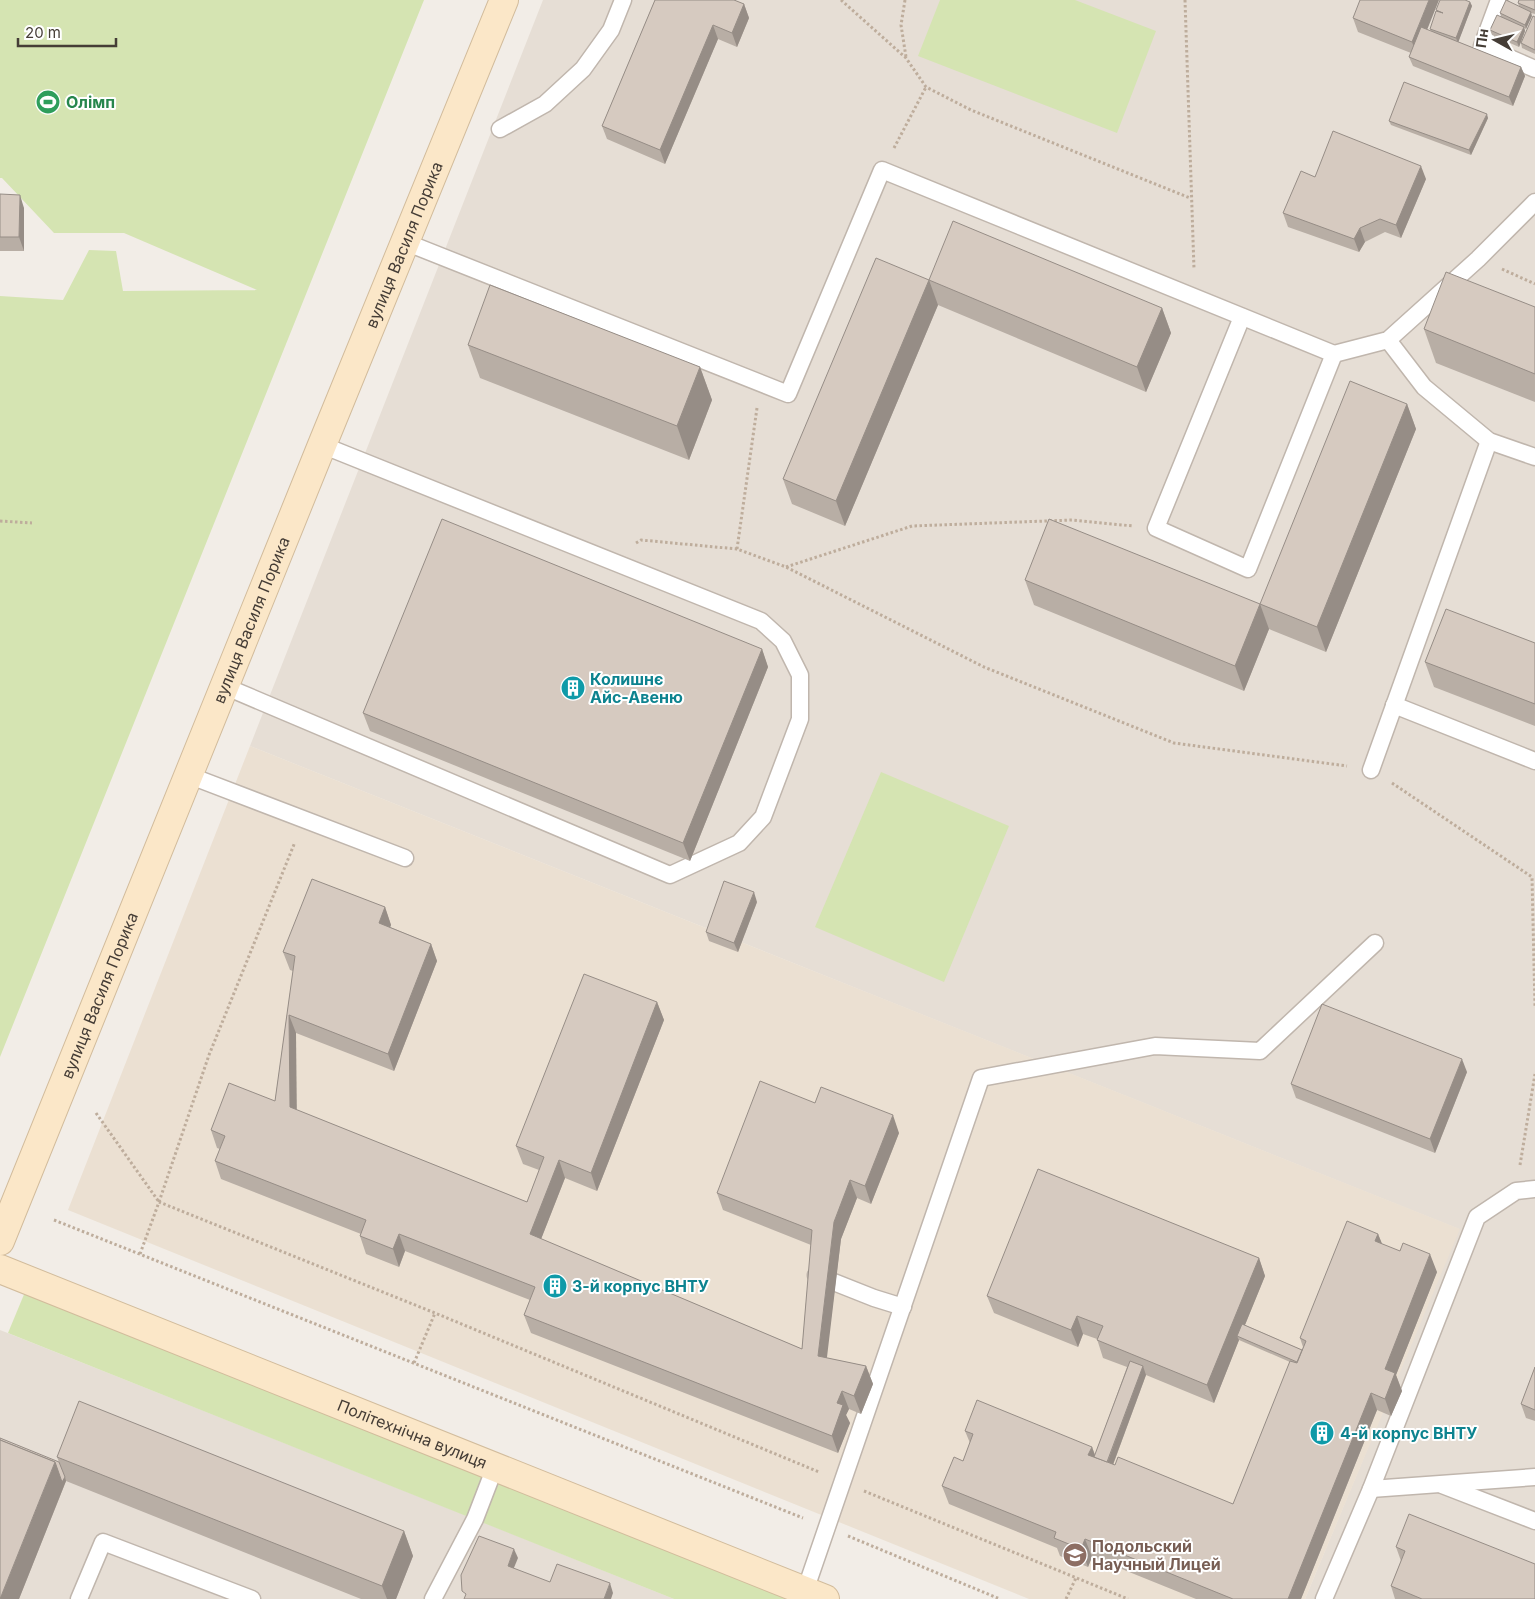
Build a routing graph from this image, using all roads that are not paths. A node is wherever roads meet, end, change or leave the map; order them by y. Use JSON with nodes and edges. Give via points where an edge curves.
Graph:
{"nodes":[{"id":1,"x":504,"y":0,"type":"edge"},
{"id":2,"x":623,"y":0,"type":"edge"},
{"id":3,"x":1499,"y":0,"type":"edge"},
{"id":4,"x":1535,"y":69,"type":"edge"},
{"id":5,"x":500,"y":129,"type":"dead end"},
{"id":6,"x":1535,"y":202,"type":"edge"},
{"id":7,"x":405,"y":242,"type":"junction"},
{"id":8,"x":1242,"y":317,"type":"junction"},
{"id":9,"x":1388,"y":340,"type":"junction"},
{"id":10,"x":1334,"y":354,"type":"junction"},
{"id":11,"x":1489,"y":441,"type":"junction"},
{"id":12,"x":322,"y":445,"type":"junction"},
{"id":13,"x":1535,"y":457,"type":"edge"},
{"id":14,"x":224,"y":686,"type":"junction"},
{"id":15,"x":1394,"y":706,"type":"junction"},
{"id":16,"x":1535,"y":761,"type":"edge"},
{"id":17,"x":1372,"y":770,"type":"road end"},
{"id":18,"x":188,"y":775,"type":"junction"},
{"id":19,"x":405,"y":858,"type":"dead end"},
{"id":20,"x":1375,"y":943,"type":"dead end"},
{"id":21,"x":1535,"y":1188,"type":"edge"},
{"id":22,"x":0,"y":1241,"type":"edge"},
{"id":23,"x":0,"y":1269,"type":"edge"},
{"id":24,"x":816,"y":1275,"type":"edge"},
{"id":25,"x":903,"y":1307,"type":"junction"},
{"id":26,"x":495,"y":1467,"type":"junction"},
{"id":27,"x":1535,"y":1477,"type":"edge"},
{"id":28,"x":1438,"y":1484,"type":"junction"},
{"id":29,"x":1371,"y":1488,"type":"junction"},
{"id":30,"x":1535,"y":1521,"type":"edge"},
{"id":31,"x":815,"y":1595,"type":"edge"},
{"id":32,"x":79,"y":1599,"type":"edge"},
{"id":33,"x":252,"y":1599,"type":"edge"},
{"id":34,"x":433,"y":1599,"type":"edge"},
{"id":35,"x":1324,"y":1599,"type":"edge"}],
"edges":[{"from":1,"to":7,"type":"street","name":"вулиця Василя Порика"},
{"from":2,"to":5,"type":"lane","via":[[611,30],[583,69],[545,104]]},
{"from":3,"to":4,"type":"lane","via":[[1482,46]]},
{"from":6,"to":9,"type":"lane","via":[[1478,259]]},
{"from":7,"to":8,"type":"lane","via":[[788,394],[882,170]]},
{"from":7,"to":12,"type":"street","name":"вулиця Василя Порика"},
{"from":8,"to":10,"type":"lane"},
{"from":8,"to":10,"type":"lane","via":[[1156,528],[1248,569]]},
{"from":9,"to":10,"type":"lane"},
{"from":9,"to":11,"type":"lane","via":[[1424,387]]},
{"from":11,"to":13,"type":"lane"},
{"from":11,"to":15,"type":"lane"},
{"from":12,"to":14,"type":"street","name":"вулиця Василя Порика"},
{"from":12,"to":14,"type":"lane","via":[[761,621],[783,641],[800,675],[800,719],[763,817],[739,843],[670,875]]},
{"from":14,"to":18,"type":"street","name":"вулиця Василя Порика"},
{"from":15,"to":16,"type":"lane"},
{"from":15,"to":17,"type":"lane"},
{"from":18,"to":19,"type":"lane"},
{"from":18,"to":22,"type":"street","name":"вулиця Василя Порика"},
{"from":20,"to":25,"type":"lane","via":[[1260,1051],[1155,1046],[981,1078]]},
{"from":21,"to":29,"type":"lane","via":[[1516,1191],[1477,1217]]},
{"from":23,"to":26,"type":"street","name":"Політехнічна вулиця"},
{"from":24,"to":25,"type":"lane"},
{"from":25,"to":31,"type":"lane","via":[[827,1528]]},
{"from":26,"to":31,"type":"street","name":"Політехнічна вулиця"},
{"from":26,"to":34,"type":"lane","via":[[475,1519]]},
{"from":27,"to":28,"type":"lane"},
{"from":28,"to":29,"type":"lane"},
{"from":28,"to":30,"type":"lane"},
{"from":29,"to":35,"type":"lane"},
{"from":32,"to":33,"type":"lane","via":[[102,1542]]}]}
